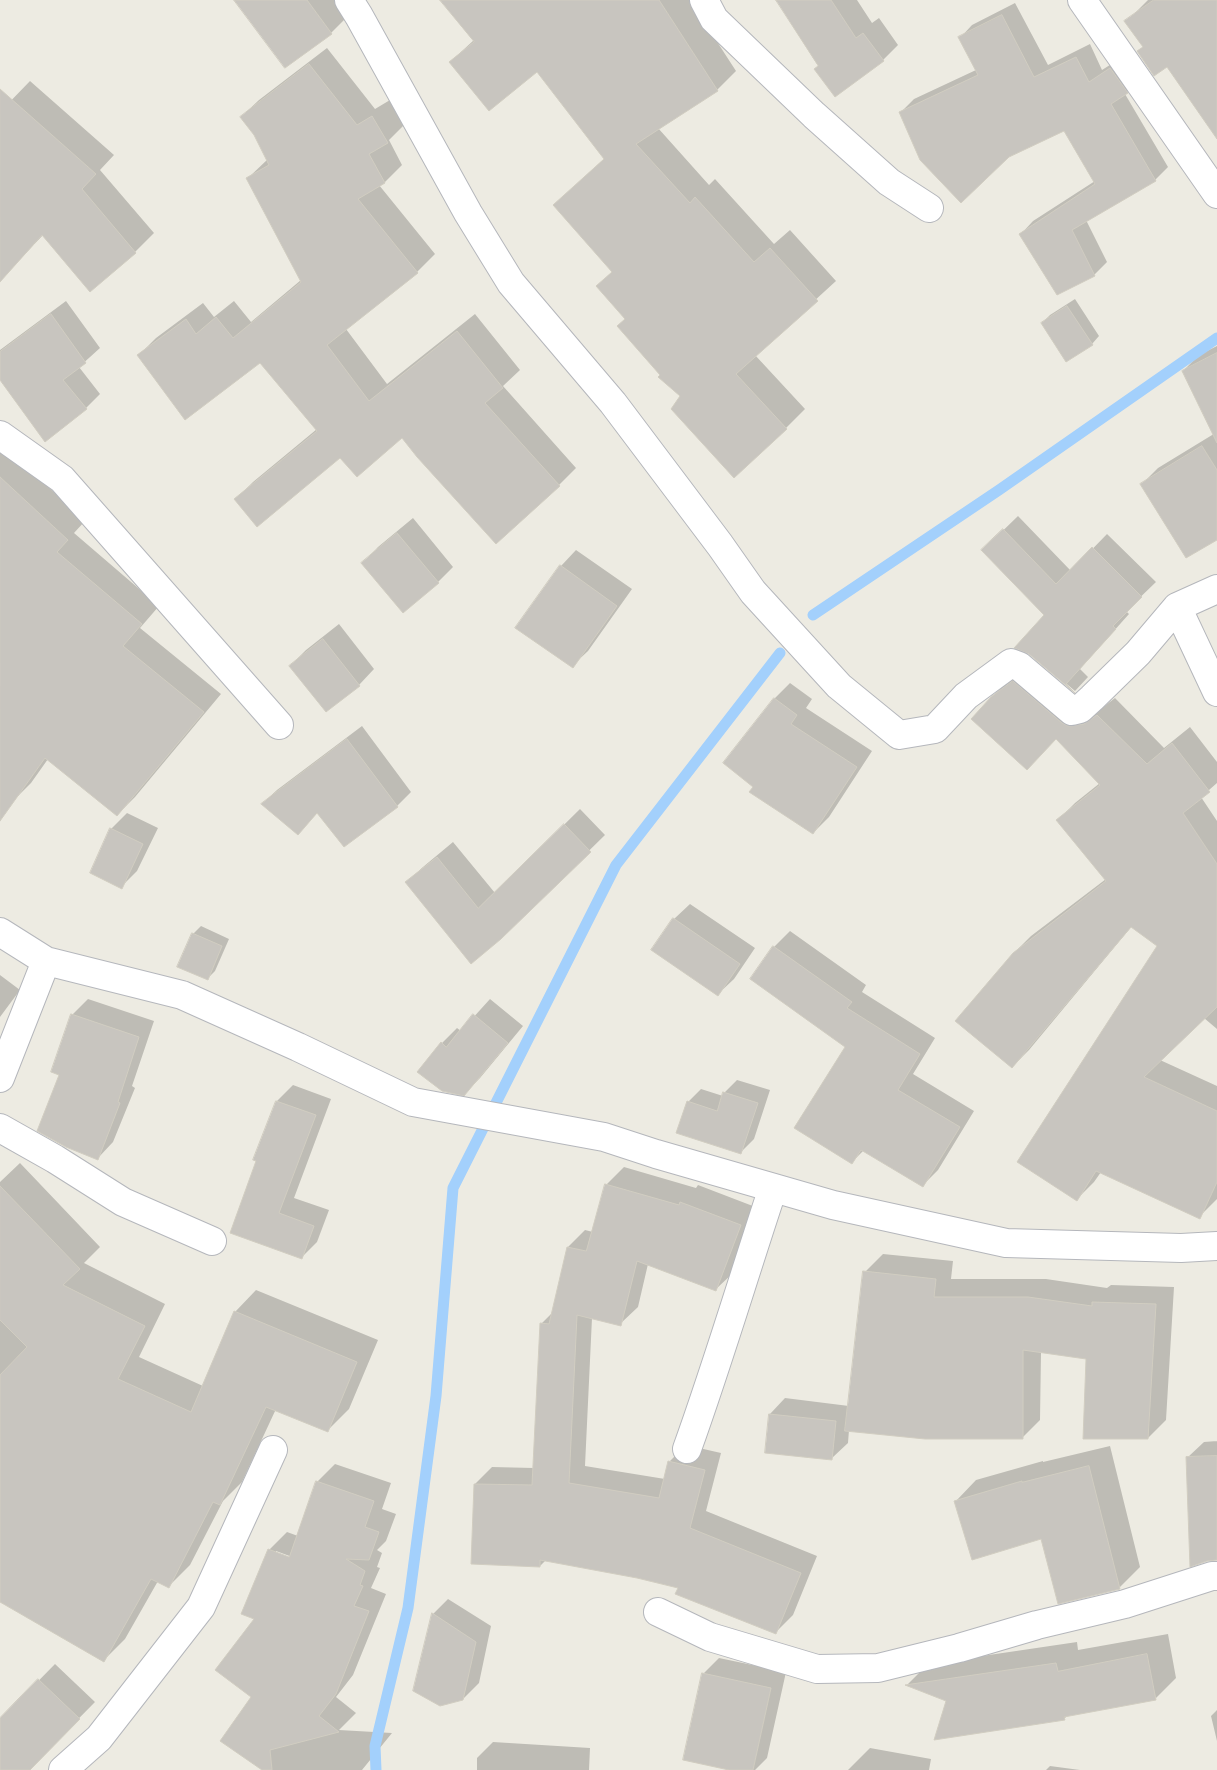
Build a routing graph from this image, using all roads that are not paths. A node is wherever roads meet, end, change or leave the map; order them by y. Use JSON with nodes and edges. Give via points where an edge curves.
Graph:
{"nodes":[{"id":1,"x":349,"y":0,"type":"edge"},
{"id":2,"x":704,"y":0,"type":"edge"},
{"id":3,"x":1082,"y":0,"type":"edge"},
{"id":4,"x":1217,"y":194,"type":"edge"},
{"id":5,"x":929,"y":208,"type":"dead end"},
{"id":6,"x":0,"y":435,"type":"edge"},
{"id":7,"x":1217,"y":589,"type":"edge"},
{"id":8,"x":1177,"y":607,"type":"junction"},
{"id":9,"x":1217,"y":692,"type":"edge"},
{"id":10,"x":278,"y":725,"type":"dead end"},
{"id":11,"x":0,"y":932,"type":"edge"},
{"id":12,"x":46,"y":961,"type":"junction"},
{"id":13,"x":0,"y":1078,"type":"edge"},
{"id":14,"x":0,"y":1128,"type":"edge"},
{"id":15,"x":773,"y":1188,"type":"junction"},
{"id":16,"x":212,"y":1241,"type":"dead end"},
{"id":17,"x":1217,"y":1246,"type":"edge"},
{"id":18,"x":687,"y":1449,"type":"dead end"},
{"id":19,"x":273,"y":1450,"type":"dead end"},
{"id":20,"x":1217,"y":1576,"type":"edge"},
{"id":21,"x":658,"y":1612,"type":"dead end"},
{"id":22,"x":63,"y":1770,"type":"edge"}],
"edges":[{"from":1,"to":8,"type":"street","via":[[468,213],[512,284],[612,404],[753,592],[839,686],[899,735],[935,729],[966,696],[1011,663],[1019,666],[1072,711],[1080,709],[1138,653]]},
{"from":2,"to":5,"type":"street","via":[[714,19],[814,115],[889,182]]},
{"from":3,"to":4,"type":"street"},
{"from":6,"to":10,"type":"street","via":[[62,479]]},
{"from":7,"to":8,"type":"street"},
{"from":8,"to":9,"type":"street"},
{"from":11,"to":12,"type":"street"},
{"from":12,"to":13,"type":"street"},
{"from":12,"to":15,"type":"street","via":[[182,995],[413,1102],[604,1137]]},
{"from":14,"to":16,"type":"street","via":[[123,1202]]},
{"from":15,"to":17,"type":"street","via":[[832,1205],[1006,1243],[1181,1248]]},
{"from":15,"to":18,"type":"street"},
{"from":19,"to":22,"type":"street","via":[[201,1607],[99,1738]]},
{"from":20,"to":21,"type":"street","via":[[1125,1604],[878,1668],[817,1669],[710,1637]]}]}
